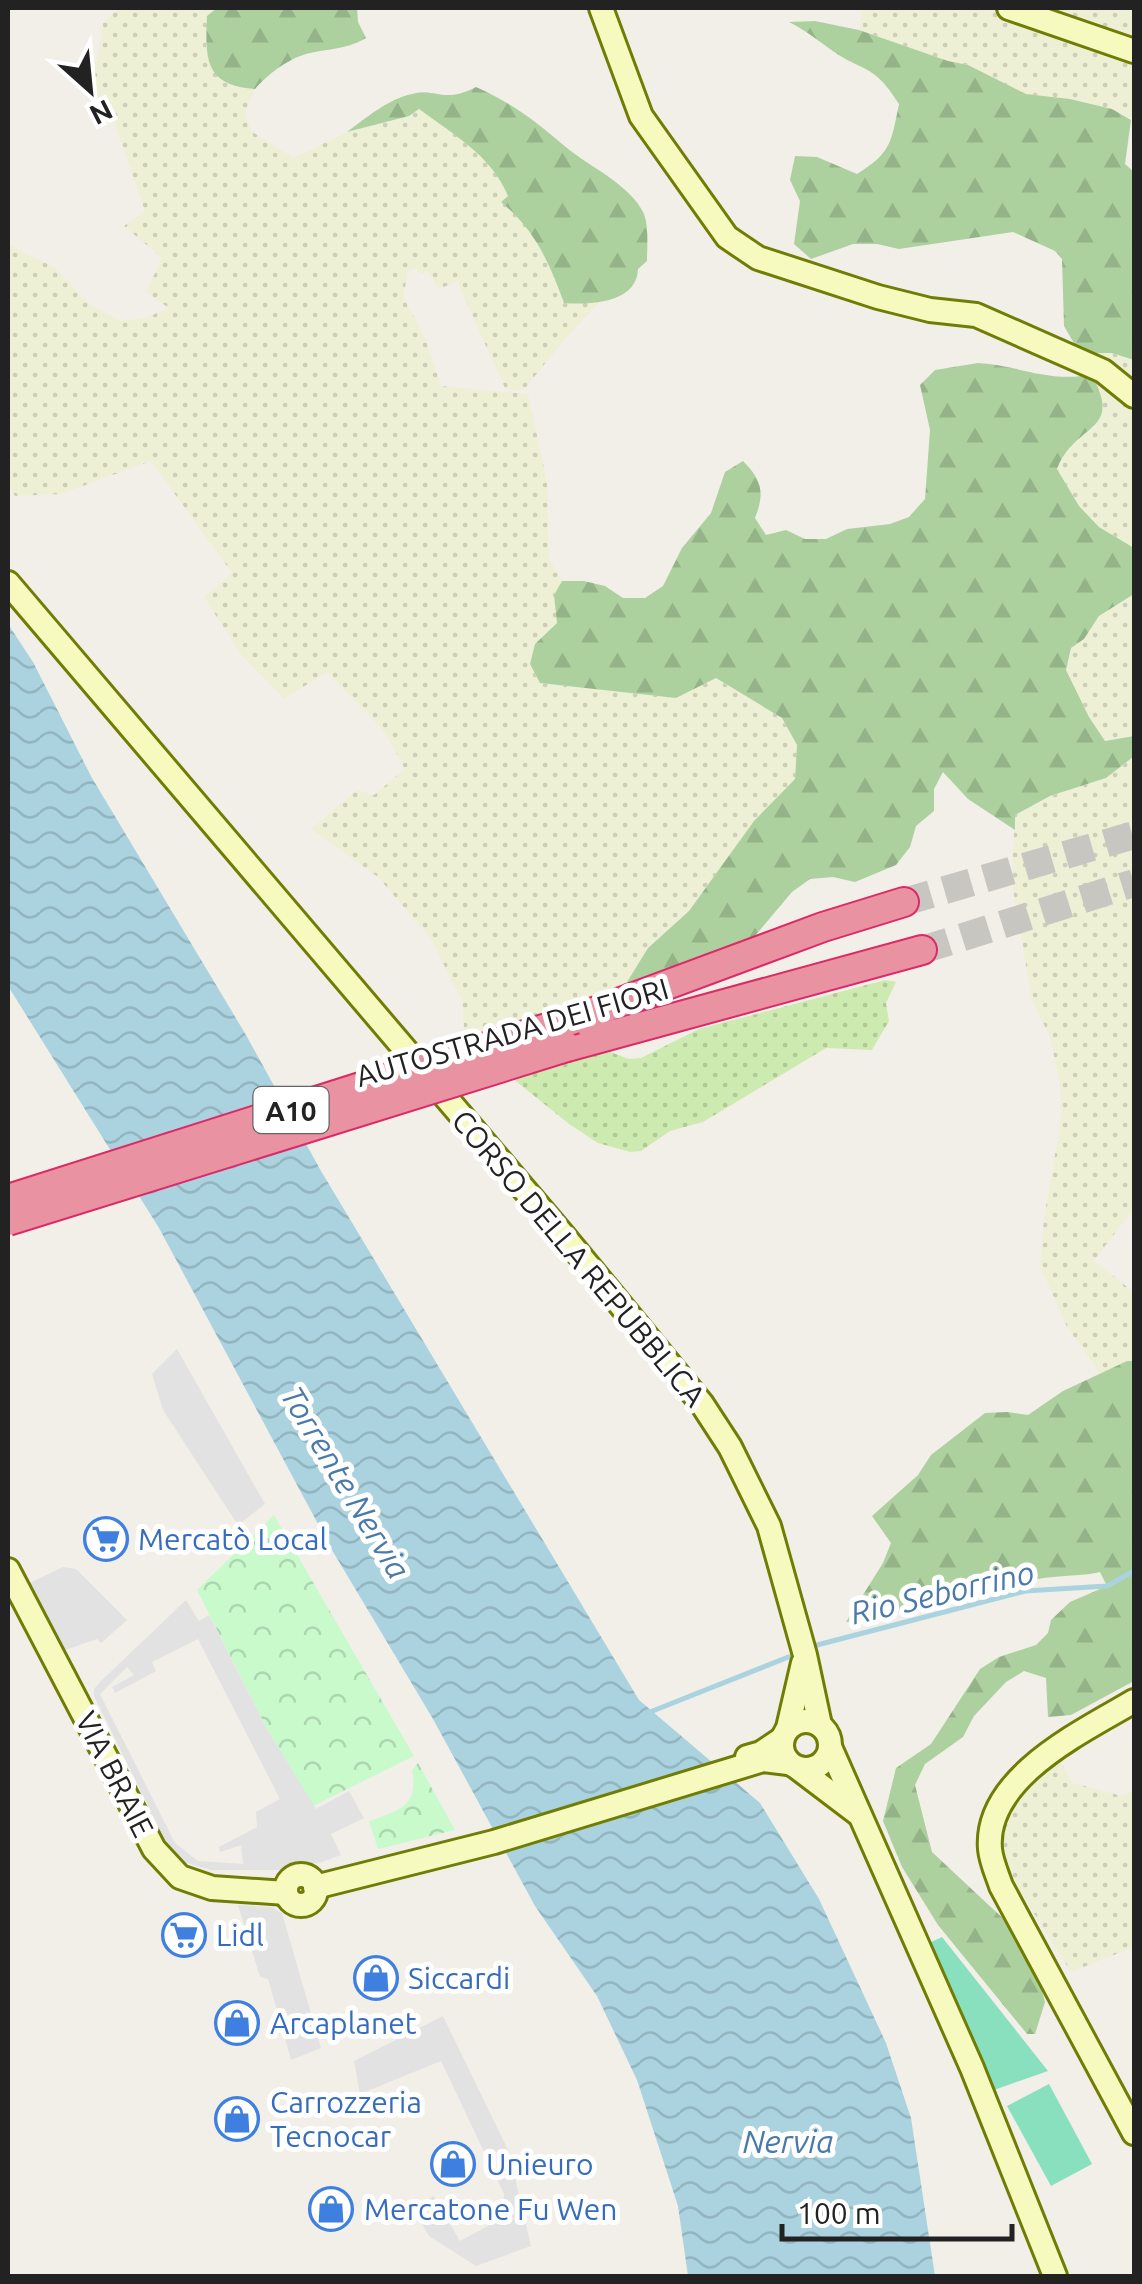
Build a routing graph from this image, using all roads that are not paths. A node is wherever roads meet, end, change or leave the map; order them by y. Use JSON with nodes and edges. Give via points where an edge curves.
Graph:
{"nodes":[{"id":1,"x":600,"y":8,"type":"edge"},
{"id":2,"x":1009,"y":8,"type":"edge"},
{"id":3,"x":1134,"y":51,"type":"edge"},
{"id":4,"x":1134,"y":396,"type":"edge"},
{"id":5,"x":8,"y":583,"type":"edge"},
{"id":6,"x":904,"y":902,"type":"tunnel mouth"},
{"id":7,"x":922,"y":950,"type":"tunnel mouth"},
{"id":8,"x":8,"y":1199,"type":"edge"},
{"id":9,"x":8,"y":1220,"type":"edge"},
{"id":10,"x":8,"y":1570,"type":"edge"},
{"id":11,"x":806,"y":1655,"type":"junction"},
{"id":12,"x":1134,"y":1701,"type":"edge"},
{"id":13,"x":820,"y":1725,"type":"junction"},
{"id":14,"x":784,"y":1734,"type":"junction"},
{"id":15,"x":830,"y":1747,"type":"junction"},
{"id":16,"x":762,"y":1757,"type":"junction"},
{"id":17,"x":794,"y":1766,"type":"junction"},
{"id":18,"x":860,"y":1815,"type":"junction"},
{"id":19,"x":1134,"y":2133,"type":"edge"},
{"id":20,"x":1054,"y":2276,"type":"edge"}],
"edges":[{"from":1,"to":4,"type":"main road","via":[[641,116],[727,237],[758,258],[878,297],[976,315],[1102,371]]},
{"from":2,"to":3,"type":"main road"},
{"from":5,"to":11,"type":"main road","name":"CORSO DELLA REPUBBLICA","via":[[702,1404],[769,1526]]},
{"from":6,"to":8,"type":"highway","name":"AUTOSTRADA DEI FIORI","number":"A10","bridge":true,"via":[[575,1019]]},
{"from":7,"to":9,"type":"highway","name":"AUTOSTRADA DEI FIORI","number":"A10","bridge":true,"via":[[567,1047]]},
{"from":10,"to":16,"type":"main road","name":"VIA BRAIE","via":[[154,1849],[180,1877],[212,1888],[286,1893],[301,1904],[315,1887]]},
{"from":11,"to":13,"type":"main road","name":"CORSO DELLA REPUBBLICA"},
{"from":11,"to":14,"type":"main road","name":"CORSO DELLA REPUBBLICA"},
{"from":12,"to":19,"type":"main road","via":[[1025,1772],[1004,1799],[990,1848],[1001,1886]]},
{"from":13,"to":14,"type":"main road","via":[[806,1720]]},
{"from":13,"to":15,"type":"main road"},
{"from":14,"to":16,"type":"main road"},
{"from":14,"to":17,"type":"main road","via":[[783,1756]]},
{"from":15,"to":17,"type":"main road","via":[[820,1765]]},
{"from":15,"to":18,"type":"main road"},
{"from":16,"to":17,"type":"main road"},
{"from":17,"to":18,"type":"main road"},
{"from":18,"to":20,"type":"main road","via":[[972,2068]]}]}
